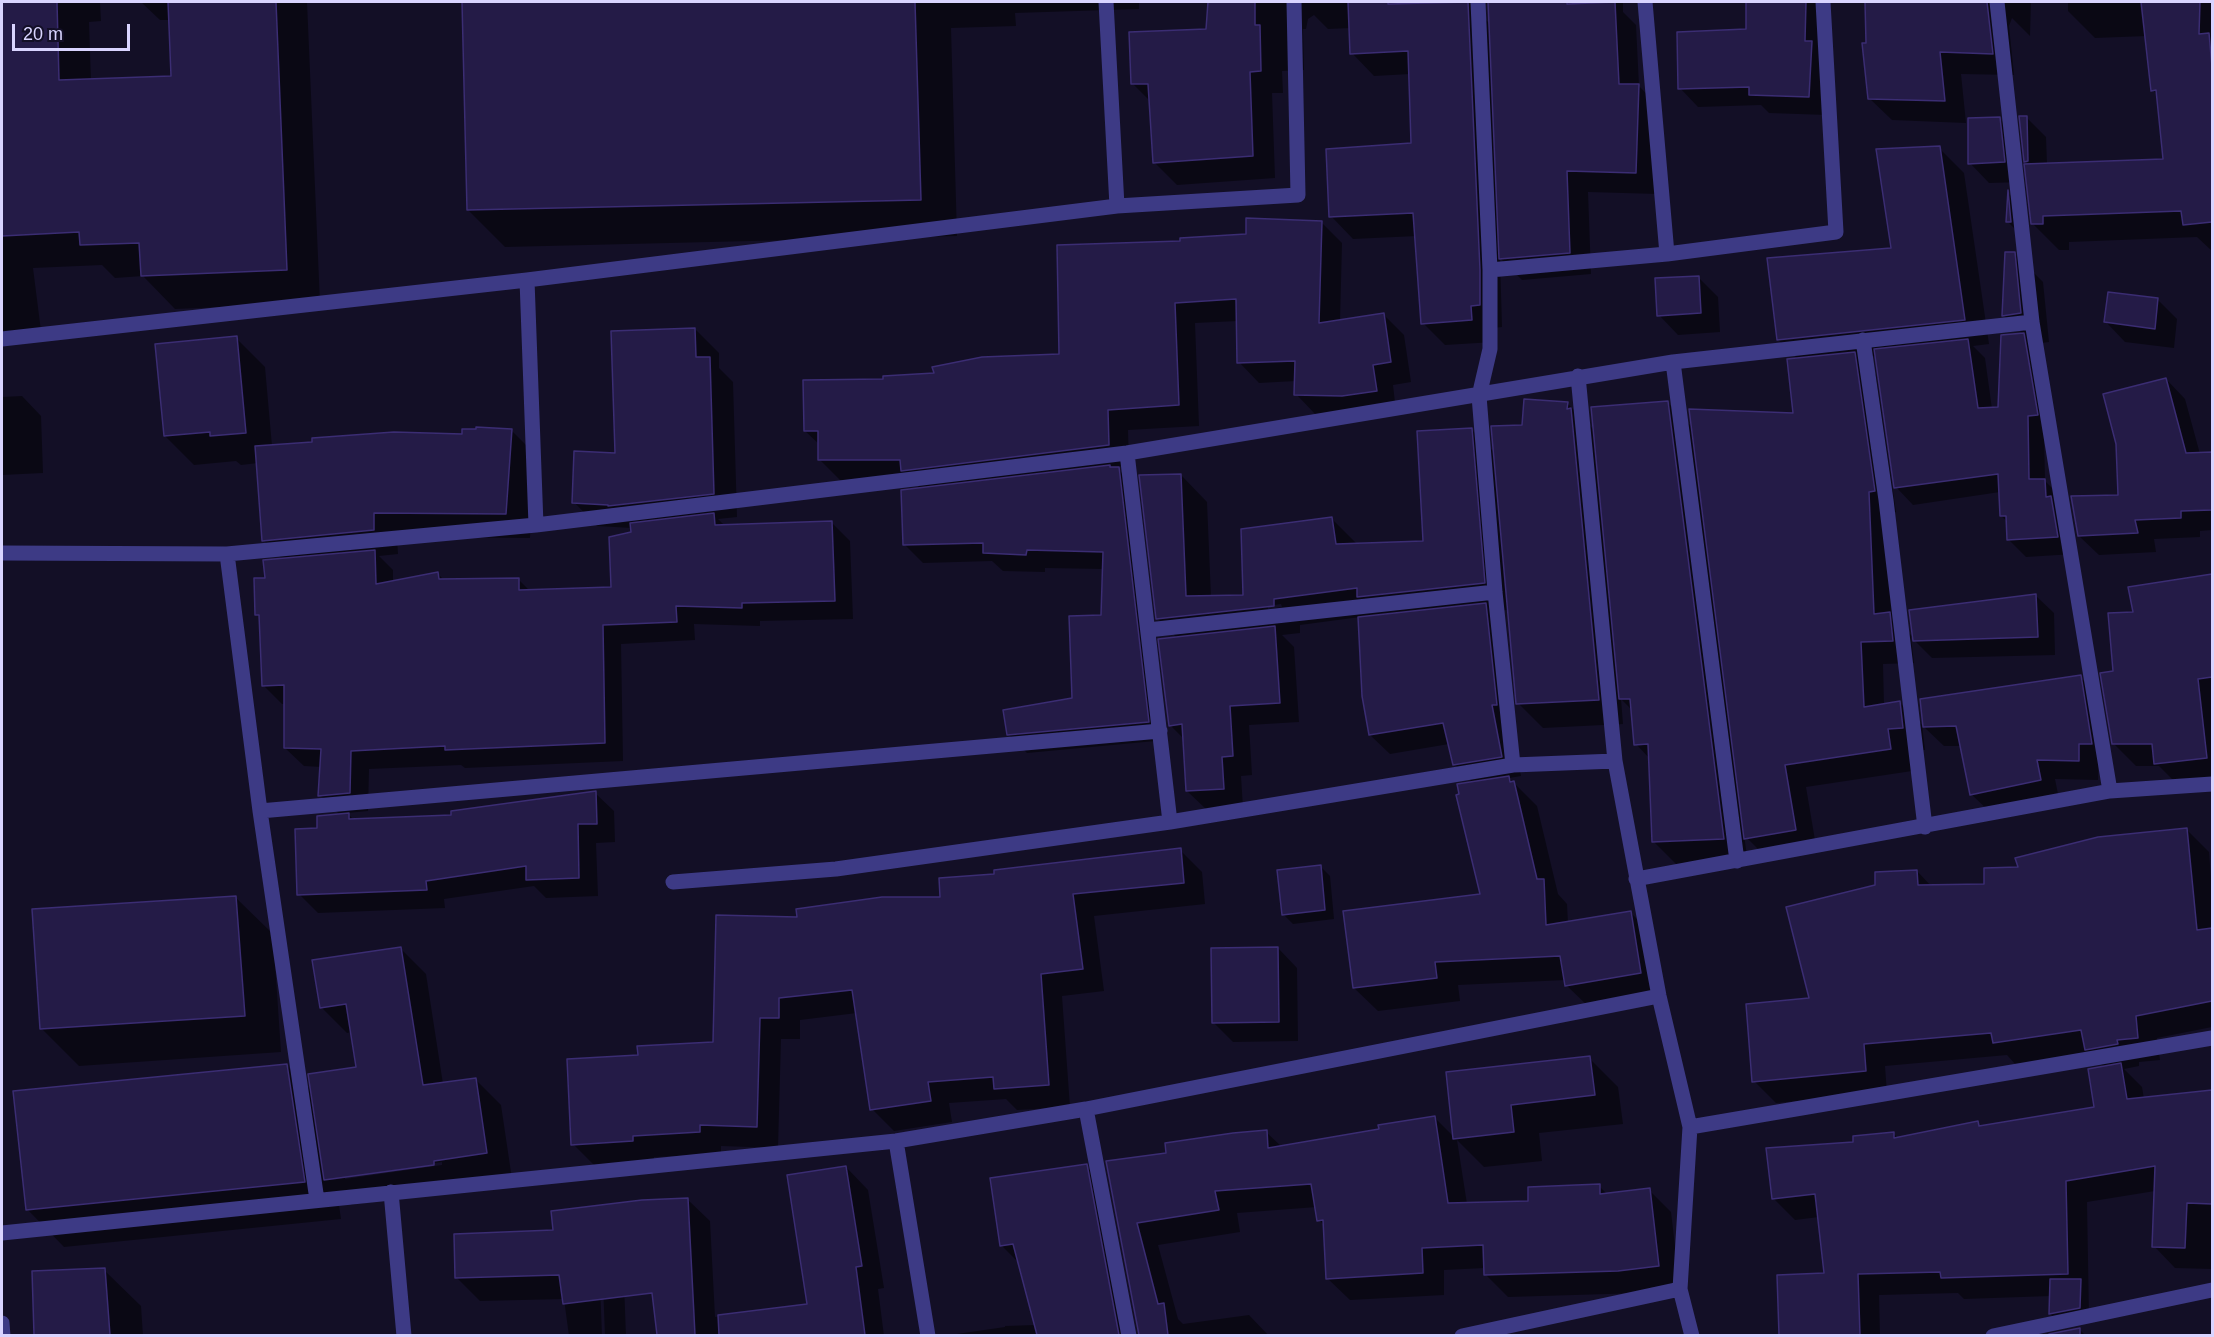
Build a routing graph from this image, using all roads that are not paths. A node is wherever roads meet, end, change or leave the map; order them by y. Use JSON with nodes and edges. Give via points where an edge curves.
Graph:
{"nodes":[{"id":1,"x":1106,"y":2,"type":"edge"},
{"id":2,"x":1294,"y":2,"type":"edge"},
{"id":3,"x":1478,"y":2,"type":"edge"},
{"id":4,"x":1645,"y":2,"type":"edge"},
{"id":5,"x":1823,"y":2,"type":"edge"},
{"id":6,"x":1997,"y":2,"type":"edge"},
{"id":7,"x":1117,"y":206,"type":"junction"},
{"id":8,"x":1667,"y":255,"type":"junction"},
{"id":9,"x":1490,"y":270,"type":"junction"},
{"id":10,"x":526,"y":280,"type":"junction"},
{"id":11,"x":2032,"y":322,"type":"junction"},
{"id":12,"x":2,"y":339,"type":"edge"},
{"id":13,"x":1863,"y":340,"type":"junction"},
{"id":14,"x":1673,"y":362,"type":"junction"},
{"id":15,"x":1578,"y":376,"type":"junction"},
{"id":16,"x":1479,"y":396,"type":"junction"},
{"id":17,"x":1127,"y":453,"type":"junction"},
{"id":18,"x":536,"y":525,"type":"junction"},
{"id":19,"x":2,"y":554,"type":"edge"},
{"id":20,"x":226,"y":554,"type":"junction"},
{"id":21,"x":1495,"y":592,"type":"junction"},
{"id":22,"x":1148,"y":630,"type":"junction"},
{"id":23,"x":1160,"y":731,"type":"junction"},
{"id":24,"x":1615,"y":761,"type":"junction"},
{"id":25,"x":1513,"y":765,"type":"junction"},
{"id":26,"x":2212,"y":784,"type":"edge"},
{"id":27,"x":2110,"y":791,"type":"junction"},
{"id":28,"x":260,"y":811,"type":"junction"},
{"id":29,"x":1170,"y":822,"type":"junction"},
{"id":30,"x":1925,"y":827,"type":"junction"},
{"id":31,"x":1737,"y":861,"type":"junction"},
{"id":32,"x":1636,"y":879,"type":"junction"},
{"id":33,"x":673,"y":882,"type":"dead end"},
{"id":34,"x":1659,"y":996,"type":"junction"},
{"id":35,"x":2212,"y":1038,"type":"edge"},
{"id":36,"x":1086,"y":1108,"type":"junction"},
{"id":37,"x":1690,"y":1127,"type":"junction"},
{"id":38,"x":896,"y":1142,"type":"junction"},
{"id":39,"x":391,"y":1192,"type":"junction"},
{"id":40,"x":317,"y":1200,"type":"junction"},
{"id":41,"x":2,"y":1233,"type":"edge"},
{"id":42,"x":1680,"y":1288,"type":"junction"},
{"id":43,"x":2212,"y":1290,"type":"edge"},
{"id":44,"x":2,"y":1326,"type":"edge"},
{"id":45,"x":3,"y":1335,"type":"edge"},
{"id":46,"x":404,"y":1335,"type":"edge"},
{"id":47,"x":928,"y":1335,"type":"edge"},
{"id":48,"x":1129,"y":1335,"type":"edge"},
{"id":49,"x":1461,"y":1335,"type":"edge"},
{"id":50,"x":1692,"y":1335,"type":"edge"},
{"id":51,"x":1993,"y":1335,"type":"edge"}],
"edges":[{"from":1,"to":7,"type":"street"},
{"from":2,"to":7,"type":"street","via":[[1298,195]]},
{"from":3,"to":9,"type":"street"},
{"from":4,"to":8,"type":"street"},
{"from":5,"to":8,"type":"street","via":[[1836,232]]},
{"from":6,"to":11,"type":"street"},
{"from":7,"to":10,"type":"street"},
{"from":8,"to":9,"type":"street"},
{"from":9,"to":16,"type":"street","via":[[1490,349]]},
{"from":10,"to":12,"type":"street"},
{"from":10,"to":18,"type":"street"},
{"from":11,"to":13,"type":"street"},
{"from":11,"to":27,"type":"street"},
{"from":13,"to":14,"type":"street"},
{"from":13,"to":30,"type":"street"},
{"from":14,"to":15,"type":"street"},
{"from":14,"to":31,"type":"street"},
{"from":15,"to":16,"type":"street"},
{"from":15,"to":24,"type":"street"},
{"from":16,"to":17,"type":"street"},
{"from":16,"to":21,"type":"street"},
{"from":17,"to":18,"type":"street"},
{"from":17,"to":22,"type":"street"},
{"from":18,"to":20,"type":"street"},
{"from":19,"to":20,"type":"street"},
{"from":20,"to":28,"type":"street"},
{"from":21,"to":22,"type":"street"},
{"from":21,"to":25,"type":"street"},
{"from":22,"to":23,"type":"street"},
{"from":23,"to":28,"type":"street"},
{"from":23,"to":29,"type":"street"},
{"from":24,"to":25,"type":"street"},
{"from":24,"to":32,"type":"street"},
{"from":25,"to":29,"type":"street"},
{"from":26,"to":27,"type":"street"},
{"from":27,"to":30,"type":"street"},
{"from":28,"to":40,"type":"street"},
{"from":29,"to":33,"type":"street","via":[[836,869]]},
{"from":30,"to":31,"type":"street"},
{"from":31,"to":32,"type":"street"},
{"from":32,"to":34,"type":"street"},
{"from":34,"to":36,"type":"street"},
{"from":34,"to":37,"type":"street"},
{"from":35,"to":37,"type":"street"},
{"from":36,"to":38,"type":"street"},
{"from":36,"to":48,"type":"street"},
{"from":37,"to":42,"type":"street"},
{"from":38,"to":39,"type":"street"},
{"from":38,"to":47,"type":"street"},
{"from":39,"to":40,"type":"street"},
{"from":39,"to":46,"type":"street"},
{"from":40,"to":41,"type":"street"},
{"from":42,"to":49,"type":"street"},
{"from":42,"to":50,"type":"street"},
{"from":43,"to":51,"type":"street"},
{"from":44,"to":45,"type":"street"}]}
